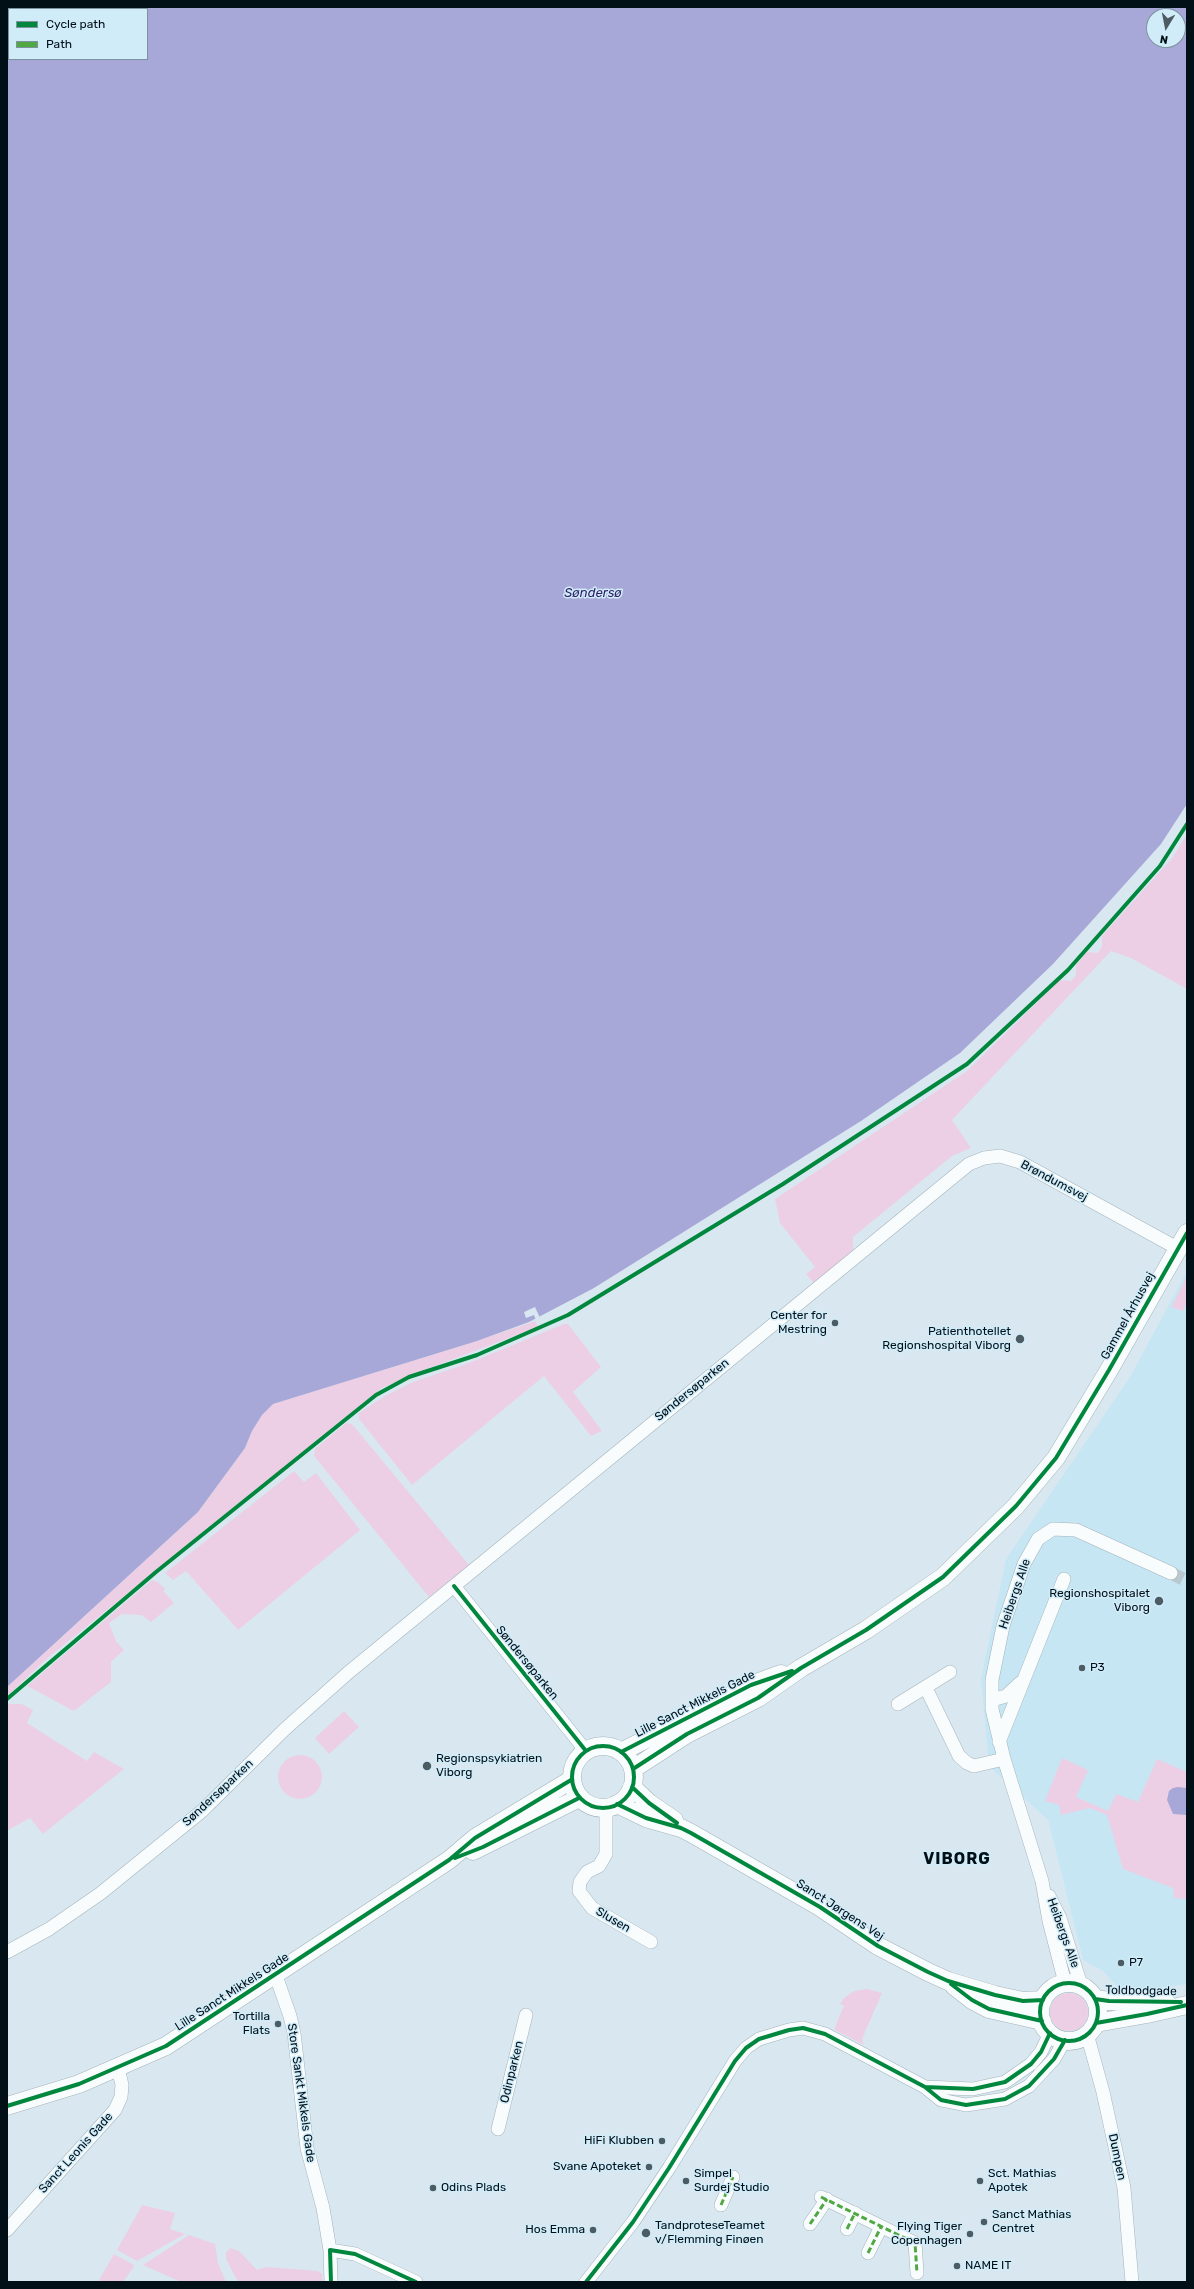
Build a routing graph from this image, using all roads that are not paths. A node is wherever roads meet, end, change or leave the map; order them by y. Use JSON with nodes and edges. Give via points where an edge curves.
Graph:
{"nodes":[{"id":1,"x":1187,"y":1233,"type":"edge"},
{"id":2,"x":876,"y":1239,"type":"joint"},
{"id":3,"x":1177,"y":1248,"type":"junction"},
{"id":4,"x":1086,"y":1409,"type":"joint"},
{"id":5,"x":1170,"y":1573,"type":"tunnel mouth"},
{"id":6,"x":1064,"y":1580,"type":"dead end"},
{"id":7,"x":454,"y":1586,"type":"junction"},
{"id":8,"x":801,"y":1668,"type":"junction"},
{"id":9,"x":950,"y":1672,"type":"dead end"},
{"id":10,"x":1023,"y":1681,"type":"junction"},
{"id":11,"x":926,"y":1688,"type":"junction"},
{"id":12,"x":992,"y":1700,"type":"junction"},
{"id":13,"x":898,"y":1704,"type":"dead end"},
{"id":14,"x":999,"y":1742,"type":"junction"},
{"id":15,"x":586,"y":1750,"type":"junction"},
{"id":16,"x":621,"y":1752,"type":"junction"},
{"id":17,"x":1004,"y":1759,"type":"junction"},
{"id":18,"x":632,"y":1778,"type":"junction"},
{"id":19,"x":572,"y":1780,"type":"junction"},
{"id":20,"x":579,"y":1798,"type":"junction"},
{"id":21,"x":612,"y":1806,"type":"junction"},
{"id":22,"x":681,"y":1828,"type":"junction"},
{"id":23,"x":449,"y":1860,"type":"junction"},
{"id":24,"x":651,"y":1942,"type":"dead end"},
{"id":25,"x":7,"y":1952,"type":"edge"},
{"id":26,"x":276,"y":1976,"type":"junction"},
{"id":27,"x":948,"y":1982,"type":"junction"},
{"id":28,"x":1073,"y":1984,"type":"junction"},
{"id":29,"x":1095,"y":1999,"type":"junction"},
{"id":30,"x":1043,"y":2000,"type":"junction"},
{"id":31,"x":1187,"y":2002,"type":"edge"},
{"id":32,"x":1187,"y":2005,"type":"edge"},
{"id":33,"x":526,"y":2015,"type":"dead end"},
{"id":34,"x":1092,"y":2028,"type":"junction"},
{"id":35,"x":1052,"y":2031,"type":"junction"},
{"id":36,"x":118,"y":2068,"type":"junction"},
{"id":37,"x":7,"y":2106,"type":"edge"},
{"id":38,"x":498,"y":2129,"type":"dead end"},
{"id":39,"x":733,"y":2177,"type":"dead end"},
{"id":40,"x":721,"y":2205,"type":"dead end"},
{"id":41,"x":855,"y":2214,"type":"junction"},
{"id":42,"x":810,"y":2224,"type":"dead end"},
{"id":43,"x":881,"y":2227,"type":"junction"},
{"id":44,"x":847,"y":2229,"type":"dead end"},
{"id":45,"x":7,"y":2230,"type":"edge"},
{"id":46,"x":330,"y":2250,"type":"junction"},
{"id":47,"x":868,"y":2253,"type":"dead end"},
{"id":48,"x":917,"y":2273,"type":"dead end"},
{"id":49,"x":331,"y":2282,"type":"edge"},
{"id":50,"x":416,"y":2282,"type":"edge"},
{"id":51,"x":586,"y":2282,"type":"edge"},
{"id":52,"x":1132,"y":2282,"type":"edge"}],
"edges":[{"from":1,"to":3,"type":"main road","name":"Gammel Århusvej"},
{"from":2,"to":3,"type":"street","name":"Brøndumsvej","via":[[969,1164],[984,1158],[1000,1156],[1020,1162]]},
{"from":2,"to":7,"type":"street","name":"Søndersøparken"},
{"from":3,"to":4,"type":"main road","name":"Gammel Århusvej"},
{"from":4,"to":8,"type":"main road","name":"Lille Sanct Mikkels Gade","via":[[1056,1458],[1016,1506],[943,1577],[866,1630]]},
{"from":5,"to":12,"type":"street","name":"Heibergs Alle","via":[[1076,1530],[1053,1529],[1038,1539],[1024,1564],[1002,1626],[992,1680]]},
{"from":6,"to":10,"type":"street"},
{"from":7,"to":15,"type":"street","name":"Søndersøparken"},
{"from":7,"to":25,"type":"street","name":"Søndersøparken","via":[[314,1704],[202,1811],[102,1892],[50,1928]]},
{"from":8,"to":16,"type":"main road","name":"Lille Sanct Mikkels Gade","via":[[751,1685]]},
{"from":8,"to":18,"type":"main road","name":"Lille Sanct Mikkels Gade","via":[[758,1698],[687,1734]]},
{"from":9,"to":11,"type":"street"},
{"from":10,"to":12,"type":"street","via":[[1006,1696]]},
{"from":10,"to":14,"type":"street"},
{"from":11,"to":13,"type":"street"},
{"from":11,"to":17,"type":"street","via":[[963,1760],[974,1766]]},
{"from":12,"to":14,"type":"street","name":"Heibergs Alle"},
{"from":14,"to":17,"type":"street","name":"Heibergs Alle"},
{"from":15,"to":16,"type":"main road","via":[[604,1746]]},
{"from":15,"to":19,"type":"main road","via":[[573,1766]]},
{"from":16,"to":18,"type":"main road","via":[[628,1760]]},
{"from":17,"to":28,"type":"street","name":"Heibergs Alle","via":[[1042,1881],[1060,1918]]},
{"from":18,"to":21,"type":"main road","via":[[624,1800]]},
{"from":18,"to":22,"type":"main road","name":"Sanct Jørgens Vej","via":[[649,1803]]},
{"from":19,"to":20,"type":"main road"},
{"from":19,"to":23,"type":"main road","name":"Lille Sanct Mikkels Gade","via":[[475,1838]]},
{"from":20,"to":21,"type":"main road","via":[[587,1804]]},
{"from":20,"to":23,"type":"main road","name":"Lille Sanct Mikkels Gade","via":[[483,1847]]},
{"from":21,"to":22,"type":"main road","name":"Sanct Jørgens Vej"},
{"from":21,"to":24,"type":"street","name":"Slusen","via":[[606,1854],[598,1866],[587,1872],[580,1882],[579,1891],[592,1908]]},
{"from":22,"to":27,"type":"main road","name":"Sanct Jørgens Vej","via":[[820,1907],[878,1946]]},
{"from":23,"to":26,"type":"main road","name":"Lille Sanct Mikkels Gade"},
{"from":26,"to":36,"type":"main road","name":"Lille Sanct Mikkels Gade","via":[[166,2046]]},
{"from":26,"to":46,"type":"street","name":"Store Sankt Mikkels Gade","via":[[294,2033],[307,2148],[323,2208]]},
{"from":27,"to":30,"type":"main road","name":"Sanct Jørgens Vej","via":[[1023,2001]]},
{"from":27,"to":35,"type":"main road","name":"Sanct Jørgens Vej","via":[[972,2000]]},
{"from":28,"to":29,"type":"main road"},
{"from":28,"to":30,"type":"main road","via":[[1051,1989]]},
{"from":29,"to":31,"type":"main road","name":"Toldbodgade","via":[[1123,2002]]},
{"from":29,"to":34,"type":"main road","via":[[1098,2007]]},
{"from":30,"to":35,"type":"main road","via":[[1041,2014]]},
{"from":32,"to":34,"type":"main road","name":"Toldbodgade"},
{"from":33,"to":38,"type":"street","name":"Odinparken"},
{"from":34,"to":35,"type":"main road","via":[[1080,2038]]},
{"from":34,"to":52,"type":"street","name":"Dumpen","via":[[1124,2188]]},
{"from":35,"to":51,"type":"street","via":[[1031,2064],[1004,2082],[973,2089],[925,2087],[825,2034],[803,2028],[777,2032],[759,2039],[746,2048],[736,2061],[694,2131],[633,2222]]},
{"from":36,"to":37,"type":"main road","name":"Lille Sanct Mikkels Gade","via":[[79,2084]]},
{"from":36,"to":45,"type":"street","name":"Sanct Leonis Gade","via":[[122,2085],[121,2097],[115,2110]]},
{"from":39,"to":40,"type":"street"},
{"from":41,"to":42,"type":"street","via":[[824,2198]]},
{"from":41,"to":43,"type":"street"},
{"from":41,"to":44,"type":"street"},
{"from":43,"to":47,"type":"street"},
{"from":43,"to":48,"type":"street","via":[[915,2243]]},
{"from":46,"to":49,"type":"street","name":"Store Sankt Mikkels Gade"},
{"from":46,"to":50,"type":"street","via":[[355,2254]]}]}
